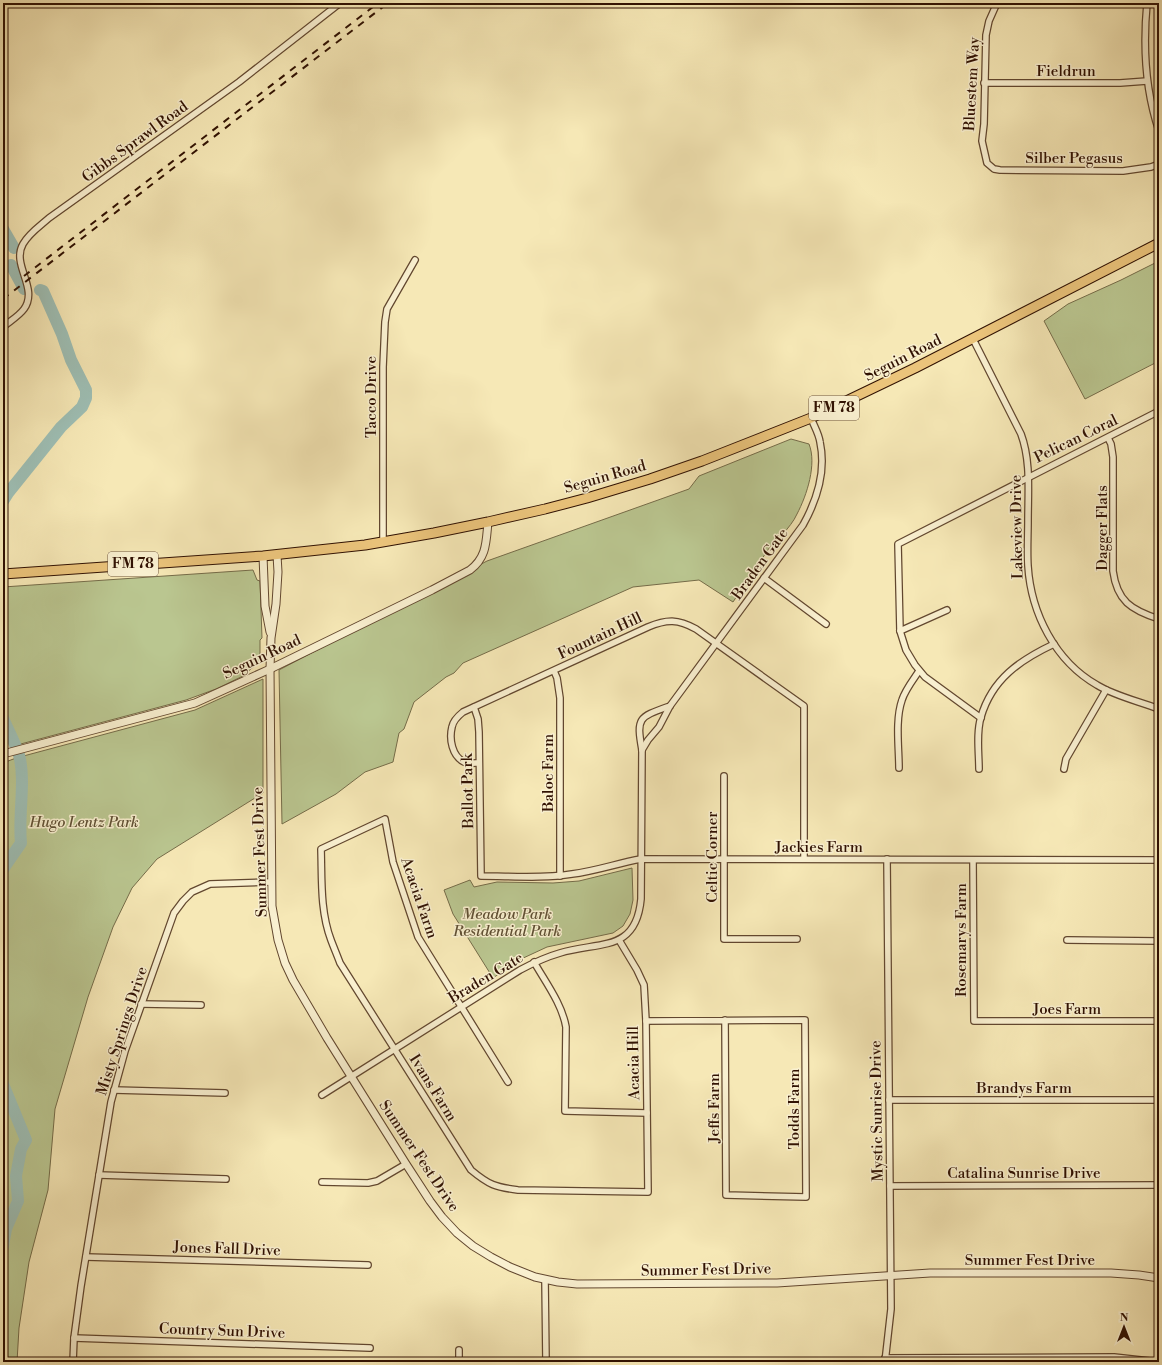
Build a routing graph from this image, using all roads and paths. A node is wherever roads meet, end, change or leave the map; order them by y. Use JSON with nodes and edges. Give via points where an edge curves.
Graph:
{"nodes":[{"id":1,"x":340,"y":3,"type":"edge"},
{"id":2,"x":997,"y":3,"type":"edge"},
{"id":3,"x":1147,"y":3,"type":"edge"},
{"id":4,"x":1148,"y":81,"type":"junction"},
{"id":5,"x":984,"y":83,"type":"junction"},
{"id":6,"x":1159,"y":131,"type":"edge"},
{"id":7,"x":1159,"y":164,"type":"edge"},
{"id":8,"x":990,"y":167,"type":"joint"},
{"id":9,"x":1159,"y":243,"type":"edge"},
{"id":10,"x":415,"y":260,"type":"dead end"},
{"id":11,"x":3,"y":327,"type":"edge"},
{"id":12,"x":973,"y":339,"type":"junction"},
{"id":13,"x":1159,"y":411,"type":"edge"},
{"id":14,"x":811,"y":418,"type":"junction"},
{"id":15,"x":1108,"y":438,"type":"junction"},
{"id":16,"x":1029,"y":476,"type":"junction"},
{"id":17,"x":488,"y":522,"type":"junction"},
{"id":18,"x":383,"y":542,"type":"junction"},
{"id":19,"x":276,"y":555,"type":"junction"},
{"id":20,"x":263,"y":556,"type":"junction"},
{"id":21,"x":3,"y":574,"type":"edge"},
{"id":22,"x":764,"y":578,"type":"junction"},
{"id":23,"x":946,"y":610,"type":"dead end"},
{"id":24,"x":1159,"y":619,"type":"edge"},
{"id":25,"x":826,"y":624,"type":"dead end"},
{"id":26,"x":900,"y":631,"type":"junction"},
{"id":27,"x":271,"y":638,"type":"junction"},
{"id":28,"x":716,"y":644,"type":"junction"},
{"id":29,"x":1054,"y":644,"type":"junction"},
{"id":30,"x":270,"y":669,"type":"junction"},
{"id":31,"x":554,"y":671,"type":"junction"},
{"id":32,"x":919,"y":671,"type":"junction"},
{"id":33,"x":1106,"y":690,"type":"junction"},
{"id":34,"x":670,"y":706,"type":"junction"},
{"id":35,"x":474,"y":707,"type":"junction"},
{"id":36,"x":1159,"y":709,"type":"edge"},
{"id":37,"x":980,"y":718,"type":"junction"},
{"id":38,"x":642,"y":750,"type":"junction"},
{"id":39,"x":5,"y":754,"type":"edge"},
{"id":40,"x":480,"y":763,"type":"junction"},
{"id":41,"x":899,"y":768,"type":"dead end"},
{"id":42,"x":979,"y":769,"type":"dead end"},
{"id":43,"x":1064,"y":769,"type":"dead end"},
{"id":44,"x":724,"y":776,"type":"dead end"},
{"id":45,"x":385,"y":819,"type":"joint"},
{"id":46,"x":641,"y":859,"type":"junction"},
{"id":47,"x":724,"y":859,"type":"junction"},
{"id":48,"x":804,"y":859,"type":"junction"},
{"id":49,"x":887,"y":859,"type":"junction"},
{"id":50,"x":973,"y":860,"type":"junction"},
{"id":51,"x":1159,"y":860,"type":"edge"},
{"id":52,"x":481,"y":876,"type":"joint"},
{"id":53,"x":560,"y":876,"type":"junction"},
{"id":54,"x":272,"y":882,"type":"junction"},
{"id":55,"x":797,"y":939,"type":"dead end"},
{"id":56,"x":619,"y":940,"type":"junction"},
{"id":57,"x":1067,"y":940,"type":"dead end"},
{"id":58,"x":1159,"y":941,"type":"edge"},
{"id":59,"x":534,"y":962,"type":"junction"},
{"id":60,"x":141,"y":1004,"type":"junction"},
{"id":61,"x":201,"y":1005,"type":"dead end"},
{"id":62,"x":460,"y":1007,"type":"junction"},
{"id":63,"x":725,"y":1020,"type":"junction"},
{"id":64,"x":974,"y":1020,"type":"joint"},
{"id":65,"x":646,"y":1021,"type":"junction"},
{"id":66,"x":1159,"y":1021,"type":"edge"},
{"id":67,"x":394,"y":1049,"type":"junction"},
{"id":68,"x":351,"y":1076,"type":"junction"},
{"id":69,"x":508,"y":1082,"type":"dead end"},
{"id":70,"x":114,"y":1090,"type":"junction"},
{"id":71,"x":225,"y":1093,"type":"dead end"},
{"id":72,"x":322,"y":1095,"type":"dead end"},
{"id":73,"x":889,"y":1100,"type":"junction"},
{"id":74,"x":1159,"y":1100,"type":"edge"},
{"id":75,"x":647,"y":1113,"type":"junction"},
{"id":76,"x":406,"y":1164,"type":"junction"},
{"id":77,"x":99,"y":1175,"type":"junction"},
{"id":78,"x":226,"y":1179,"type":"dead end"},
{"id":79,"x":322,"y":1182,"type":"dead end"},
{"id":80,"x":1159,"y":1185,"type":"edge"},
{"id":81,"x":890,"y":1186,"type":"junction"},
{"id":82,"x":648,"y":1192,"type":"joint"},
{"id":83,"x":726,"y":1195,"type":"joint"},
{"id":84,"x":86,"y":1257,"type":"junction"},
{"id":85,"x":368,"y":1266,"type":"dead end"},
{"id":86,"x":891,"y":1275,"type":"junction"},
{"id":87,"x":1159,"y":1278,"type":"edge"},
{"id":88,"x":546,"y":1279,"type":"junction"},
{"id":89,"x":74,"y":1338,"type":"junction"},
{"id":90,"x":370,"y":1348,"type":"dead end"},
{"id":91,"x":459,"y":1350,"type":"dead end"},
{"id":92,"x":885,"y":1360,"type":"edge"},
{"id":93,"x":1129,"y":1360,"type":"edge"},
{"id":94,"x":73,"y":1362,"type":"edge"},
{"id":95,"x":459,"y":1362,"type":"edge"},
{"id":96,"x":546,"y":1362,"type":"edge"},
{"id":97,"x":1159,"y":1362,"type":"edge"}],
"edges":[{"from":1,"to":11,"type":"street","name":"Gibbs Sprawl Road","via":[[239,82],[49,218],[28,236],[22,245],[20,257],[27,285],[27,305]]},
{"from":2,"to":5,"type":"street","name":"Bluestem Way","via":[[989,21]]},
{"from":3,"to":4,"type":"street","via":[[1145,42]]},
{"from":4,"to":5,"type":"street","name":"Fieldrun","via":[[1120,84]]},
{"from":4,"to":6,"type":"street"},
{"from":5,"to":8,"type":"street","name":"Bluestem Way","via":[[982,141],[984,156]]},
{"from":7,"to":8,"type":"street","name":"Silber Pegasus","via":[[1123,171],[1000,170]]},
{"from":9,"to":12,"type":"main road","name":"Seguin Road","number":"FM 78"},
{"from":10,"to":18,"type":"street","name":"Tacco Drive","via":[[388,309],[384,332]]},
{"from":12,"to":14,"type":"main road","name":"Seguin Road","number":"FM 78"},
{"from":12,"to":16,"type":"street","name":"Lakeview Drive","via":[[1026,446]]},
{"from":13,"to":15,"type":"street","name":"Pelican Coral"},
{"from":14,"to":17,"type":"main road","name":"Seguin Road","number":"FM 78","via":[[650,479],[549,508]]},
{"from":14,"to":22,"type":"street","name":"Braden Gate","via":[[820,439],[822,453],[815,497],[803,525]]},
{"from":15,"to":16,"type":"street","name":"Pelican Coral"},
{"from":15,"to":24,"type":"street","name":"Dagger Flats","via":[[1113,457],[1115,584],[1130,606]]},
{"from":16,"to":26,"type":"street","name":"Pelican Coral","via":[[898,544]]},
{"from":16,"to":29,"type":"street","name":"Lakeview Drive","via":[[1028,566],[1040,618]]},
{"from":17,"to":18,"type":"main road","name":"Seguin Road","number":"FM 78"},
{"from":17,"to":30,"type":"street","name":"Seguin Road","via":[[483,555],[470,570]]},
{"from":18,"to":19,"type":"main road","name":"Seguin Road","number":"FM 78"},
{"from":19,"to":20,"type":"main road","name":"Seguin Road","number":"FM 78"},
{"from":19,"to":27,"type":"street","name":"Summer Fest Drive","via":[[278,572]]},
{"from":20,"to":21,"type":"main road","name":"Seguin Road","number":"FM 78"},
{"from":20,"to":27,"type":"street","name":"Summer Fest Drive","via":[[265,606]]},
{"from":22,"to":25,"type":"street"},
{"from":22,"to":28,"type":"street","name":"Braden Gate"},
{"from":23,"to":26,"type":"street"},
{"from":26,"to":32,"type":"street","via":[[906,650]]},
{"from":27,"to":30,"type":"street","name":"Summer Fest Drive"},
{"from":28,"to":31,"type":"street","name":"Fountain Hill","via":[[688,624],[679,621],[660,622]]},
{"from":28,"to":34,"type":"street","name":"Braden Gate"},
{"from":28,"to":48,"type":"street","name":"Fountain Hill","via":[[804,706]]},
{"from":29,"to":33,"type":"street","name":"Lakeview Drive","via":[[1075,669]]},
{"from":29,"to":37,"type":"street","via":[[1027,658],[1006,674]]},
{"from":30,"to":39,"type":"street","name":"Seguin Road","via":[[185,707]]},
{"from":30,"to":54,"type":"street","name":"Summer Fest Drive"},
{"from":31,"to":35,"type":"street","name":"Fountain Hill"},
{"from":31,"to":53,"type":"street","name":"Baloc Farm","via":[[560,698]]},
{"from":32,"to":37,"type":"street"},
{"from":32,"to":41,"type":"street","via":[[900,707]]},
{"from":33,"to":36,"type":"street","name":"Lakeview Drive"},
{"from":33,"to":43,"type":"street","via":[[1066,759]]},
{"from":34,"to":38,"type":"street","name":"Braden Gate"},
{"from":34,"to":38,"type":"street","via":[[647,714],[642,719],[639,724]]},
{"from":35,"to":40,"type":"street","name":"Ballot Park","via":[[478,719]]},
{"from":35,"to":40,"type":"street","name":"Fountain Hill","via":[[463,712],[452,726],[452,745],[456,756],[464,762]]},
{"from":37,"to":42,"type":"street"},
{"from":38,"to":46,"type":"street"},
{"from":40,"to":52,"type":"street","name":"Ballot Park"},
{"from":44,"to":47,"type":"street","name":"Celtic Corner"},
{"from":45,"to":62,"type":"street","name":"Acacia Farm","via":[[393,862],[415,932]]},
{"from":45,"to":67,"type":"street","name":"Ivans Farm","via":[[321,848],[322,898],[330,939],[340,963]]},
{"from":46,"to":47,"type":"street","name":"Jackies Farm"},
{"from":46,"to":53,"type":"street","name":"Jackies Farm"},
{"from":46,"to":56,"type":"street","via":[[640,911],[630,932]]},
{"from":47,"to":48,"type":"street","name":"Jackies Farm"},
{"from":47,"to":55,"type":"street","name":"Celtic Corner","via":[[724,939]]},
{"from":48,"to":49,"type":"street","name":"Jackies Farm"},
{"from":49,"to":50,"type":"street","name":"Jackies Farm"},
{"from":49,"to":73,"type":"street","name":"Mystic Sunrise Drive"},
{"from":50,"to":51,"type":"street","name":"Jackies Farm"},
{"from":50,"to":64,"type":"street","name":"Rosemarys Farm"},
{"from":52,"to":53,"type":"street","name":"Jackies Farm"},
{"from":54,"to":60,"type":"street","name":"Misty Springs Drive","via":[[210,884],[192,892],[174,913]]},
{"from":54,"to":68,"type":"street","name":"Summer Fest Drive","via":[[272,906],[285,963]]},
{"from":56,"to":59,"type":"street","name":"Braden Gate","via":[[561,952]]},
{"from":56,"to":65,"type":"street","name":"Acacia Hill","via":[[644,985]]},
{"from":57,"to":58,"type":"street"},
{"from":59,"to":62,"type":"street","name":"Braden Gate"},
{"from":59,"to":75,"type":"street","via":[[565,1018],[565,1111]]},
{"from":60,"to":61,"type":"street"},
{"from":60,"to":70,"type":"street","name":"Misty Springs Drive"},
{"from":62,"to":67,"type":"street","name":"Braden Gate"},
{"from":62,"to":69,"type":"street","name":"Acacia Farm"},
{"from":63,"to":65,"type":"street"},
{"from":63,"to":83,"type":"street","name":"Jeffs Farm"},
{"from":63,"to":83,"type":"street","name":"Todds Farm","via":[[805,1020],[806,1197]]},
{"from":64,"to":66,"type":"street","name":"Joes Farm"},
{"from":65,"to":75,"type":"street","name":"Acacia Hill"},
{"from":67,"to":68,"type":"street","name":"Braden Gate"},
{"from":67,"to":82,"type":"street","name":"Ivans Farm","via":[[460,1155],[483,1181],[499,1188],[518,1190]]},
{"from":68,"to":72,"type":"street","name":"Braden Gate"},
{"from":68,"to":76,"type":"street","name":"Summer Fest Drive"},
{"from":70,"to":71,"type":"street"},
{"from":70,"to":77,"type":"street","name":"Misty Springs Drive"},
{"from":73,"to":74,"type":"street","name":"Brandys Farm"},
{"from":73,"to":81,"type":"street","name":"Mystic Sunrise Drive"},
{"from":75,"to":82,"type":"street","name":"Acacia Hill"},
{"from":76,"to":79,"type":"street","via":[[377,1181]]},
{"from":76,"to":88,"type":"street","name":"Summer Fest Drive","via":[[430,1201],[457,1233],[503,1264]]},
{"from":77,"to":78,"type":"street"},
{"from":77,"to":84,"type":"street","name":"Misty Springs Drive"},
{"from":80,"to":81,"type":"street","name":"Catalina Sunrise Drive"},
{"from":81,"to":86,"type":"street","name":"Mystic Sunrise Drive"},
{"from":84,"to":85,"type":"street","name":"Jones Fall Drive"},
{"from":84,"to":89,"type":"street","name":"Misty Springs Drive"},
{"from":86,"to":87,"type":"street","name":"Summer Fest Drive","via":[[1068,1273],[1132,1274]]},
{"from":86,"to":88,"type":"street","name":"Summer Fest Drive","via":[[784,1282],[707,1283],[577,1284]]},
{"from":86,"to":92,"type":"street","name":"Mystic Sunrise Drive","via":[[891,1315]]},
{"from":88,"to":96,"type":"street"},
{"from":89,"to":90,"type":"street","name":"Country Sun Drive"},
{"from":89,"to":94,"type":"street","name":"Misty Springs Drive"},
{"from":91,"to":95,"type":"street"},
{"from":92,"to":93,"type":"street"},
{"from":93,"to":97,"type":"street"}]}
